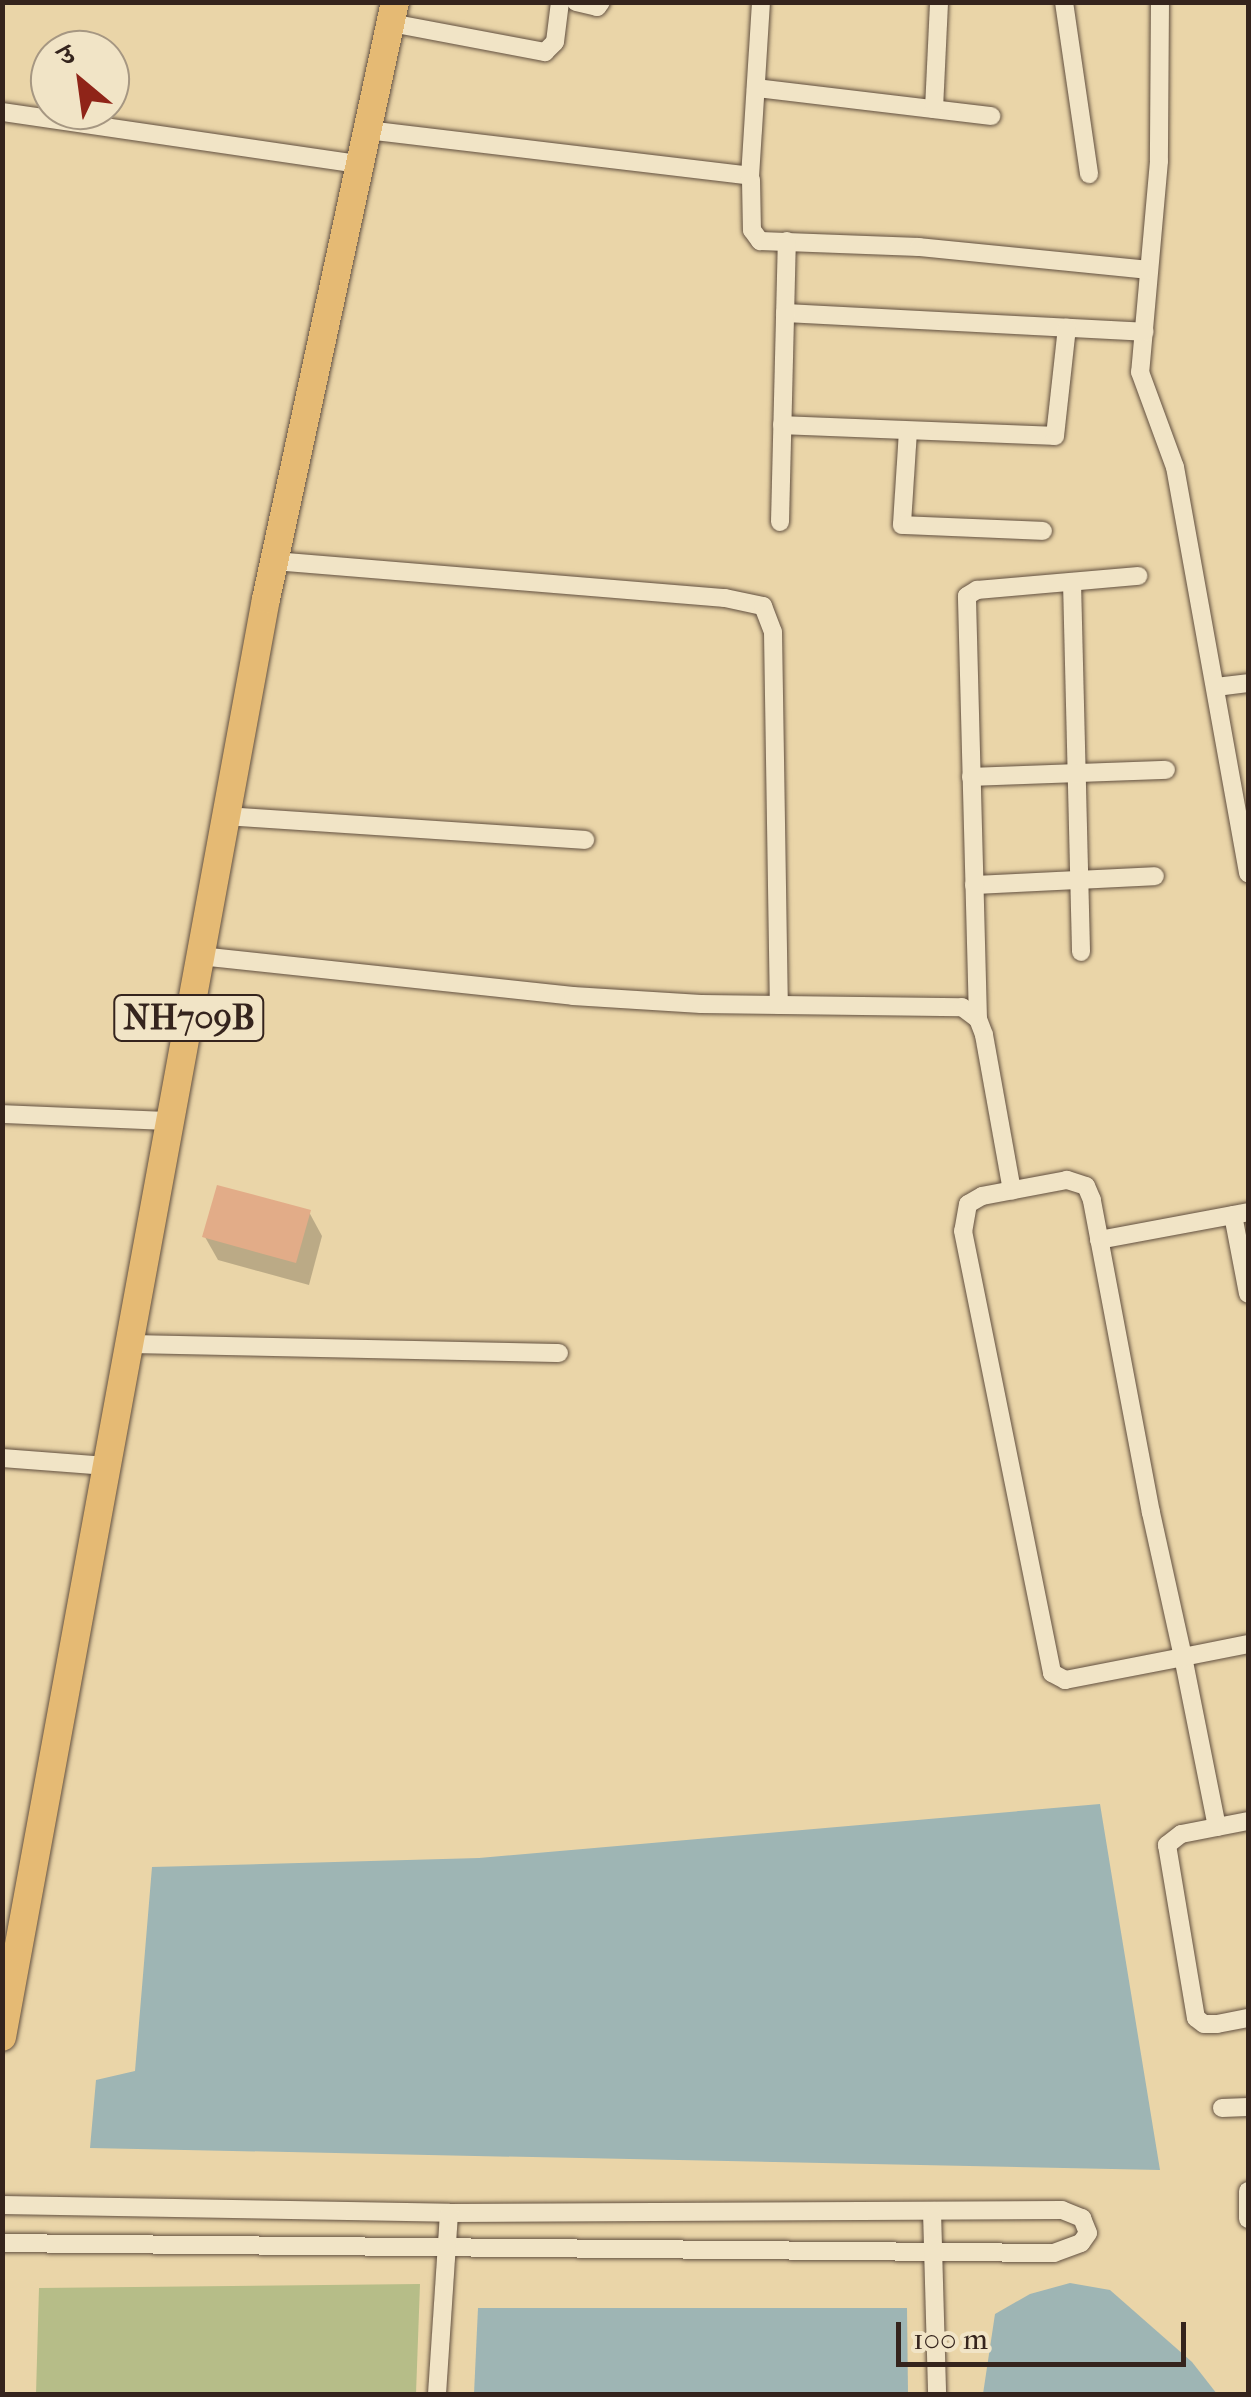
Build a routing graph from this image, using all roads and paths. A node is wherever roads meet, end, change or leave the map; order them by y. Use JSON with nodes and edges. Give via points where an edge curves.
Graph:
{"nodes":[{"id":1,"x":560,"y":2,"type":"edge"},
{"id":2,"x":576,"y":2,"type":"edge"},
{"id":3,"x":601,"y":2,"type":"edge"},
{"id":4,"x":761,"y":2,"type":"edge"},
{"id":5,"x":939,"y":2,"type":"edge"},
{"id":6,"x":1064,"y":2,"type":"edge"},
{"id":7,"x":1160,"y":2,"type":"edge"},
{"id":8,"x":393,"y":13,"type":"edge"},
{"id":9,"x":756,"y":88,"type":"junction"},
{"id":10,"x":934,"y":109,"type":"junction"},
{"id":11,"x":2,"y":112,"type":"edge"},
{"id":12,"x":991,"y":116,"type":"dead end"},
{"id":13,"x":368,"y":130,"type":"junction"},
{"id":14,"x":360,"y":164,"type":"junction"},
{"id":15,"x":1089,"y":174,"type":"dead end"},
{"id":16,"x":750,"y":177,"type":"junction"},
{"id":17,"x":786,"y":242,"type":"junction"},
{"id":18,"x":1148,"y":270,"type":"junction"},
{"id":19,"x":786,"y":313,"type":"junction"},
{"id":20,"x":1067,"y":328,"type":"junction"},
{"id":21,"x":1144,"y":332,"type":"junction"},
{"id":22,"x":782,"y":425,"type":"junction"},
{"id":23,"x":908,"y":431,"type":"junction"},
{"id":24,"x":780,"y":522,"type":"dead end"},
{"id":25,"x":1043,"y":531,"type":"dead end"},
{"id":26,"x":274,"y":561,"type":"junction"},
{"id":27,"x":1138,"y":576,"type":"dead end"},
{"id":28,"x":1072,"y":582,"type":"junction"},
{"id":29,"x":1248,"y":682,"type":"edge"},
{"id":30,"x":1216,"y":687,"type":"junction"},
{"id":31,"x":1166,"y":770,"type":"dead end"},
{"id":32,"x":1077,"y":774,"type":"junction"},
{"id":33,"x":971,"y":777,"type":"junction"},
{"id":34,"x":226,"y":816,"type":"junction"},
{"id":35,"x":1244,"y":816,"type":"edge"},
{"id":36,"x":585,"y":840,"type":"dead end"},
{"id":37,"x":1248,"y":874,"type":"edge"},
{"id":38,"x":1155,"y":876,"type":"dead end"},
{"id":39,"x":1079,"y":880,"type":"junction"},
{"id":40,"x":974,"y":885,"type":"junction"},
{"id":41,"x":1081,"y":952,"type":"dead end"},
{"id":42,"x":200,"y":956,"type":"junction"},
{"id":43,"x":779,"y":1004,"type":"junction"},
{"id":44,"x":978,"y":1020,"type":"junction"},
{"id":45,"x":2,"y":1114,"type":"edge"},
{"id":46,"x":170,"y":1121,"type":"junction"},
{"id":47,"x":1012,"y":1190,"type":"junction"},
{"id":48,"x":1241,"y":1213,"type":"edge"},
{"id":49,"x":1099,"y":1240,"type":"junction"},
{"id":50,"x":1248,"y":1294,"type":"edge"},
{"id":51,"x":129,"y":1344,"type":"junction"},
{"id":52,"x":559,"y":1353,"type":"dead end"},
{"id":53,"x":2,"y":1458,"type":"edge"},
{"id":54,"x":107,"y":1466,"type":"junction"},
{"id":55,"x":1248,"y":1644,"type":"edge"},
{"id":56,"x":1183,"y":1657,"type":"junction"},
{"id":57,"x":1248,"y":1821,"type":"edge"},
{"id":58,"x":1217,"y":1827,"type":"junction"},
{"id":59,"x":1248,"y":2018,"type":"edge"},
{"id":60,"x":2,"y":2037,"type":"edge"},
{"id":61,"x":1248,"y":2107,"type":"edge"},
{"id":62,"x":1222,"y":2108,"type":"dead end"},
{"id":63,"x":1248,"y":2190,"type":"edge"},
{"id":64,"x":2,"y":2205,"type":"edge"},
{"id":65,"x":932,"y":2211,"type":"junction"},
{"id":66,"x":449,"y":2213,"type":"junction"},
{"id":67,"x":1248,"y":2219,"type":"edge"},
{"id":68,"x":2,"y":2243,"type":"edge"},
{"id":69,"x":444,"y":2249,"type":"junction"},
{"id":70,"x":935,"y":2253,"type":"junction"},
{"id":71,"x":437,"y":2394,"type":"edge"},
{"id":72,"x":938,"y":2394,"type":"edge"}],
"edges":[{"from":1,"to":8,"type":"street","via":[[556,42],[545,52]]},
{"from":2,"to":3,"type":"street"},
{"from":4,"to":9,"type":"street"},
{"from":5,"to":10,"type":"street"},
{"from":6,"to":15,"type":"street"},
{"from":7,"to":18,"type":"street","via":[[1162,103]]},
{"from":8,"to":13,"type":"highway","number":"NH709B"},
{"from":9,"to":10,"type":"street"},
{"from":9,"to":16,"type":"street"},
{"from":10,"to":12,"type":"street"},
{"from":11,"to":14,"type":"street"},
{"from":13,"to":14,"type":"highway","number":"NH709B"},
{"from":13,"to":16,"type":"street"},
{"from":14,"to":26,"type":"highway","number":"NH709B"},
{"from":16,"to":17,"type":"street","via":[[755,236]]},
{"from":17,"to":18,"type":"street"},
{"from":17,"to":19,"type":"street"},
{"from":18,"to":21,"type":"street"},
{"from":19,"to":20,"type":"street"},
{"from":19,"to":22,"type":"street"},
{"from":20,"to":21,"type":"street"},
{"from":20,"to":23,"type":"street","via":[[1055,436]]},
{"from":21,"to":30,"type":"street","via":[[1143,386],[1174,467]]},
{"from":22,"to":23,"type":"street"},
{"from":22,"to":24,"type":"street"},
{"from":23,"to":25,"type":"street","via":[[902,526]]},
{"from":26,"to":34,"type":"highway","number":"NH709B"},
{"from":26,"to":43,"type":"street","via":[[763,606],[774,632]]},
{"from":27,"to":28,"type":"street"},
{"from":28,"to":32,"type":"street"},
{"from":28,"to":33,"type":"street","via":[[967,596]]},
{"from":29,"to":30,"type":"street"},
{"from":30,"to":35,"type":"street"},
{"from":31,"to":32,"type":"street"},
{"from":32,"to":33,"type":"street"},
{"from":32,"to":39,"type":"street"},
{"from":33,"to":40,"type":"street"},
{"from":34,"to":36,"type":"street"},
{"from":34,"to":42,"type":"highway","number":"NH709B"},
{"from":35,"to":37,"type":"street"},
{"from":38,"to":39,"type":"street"},
{"from":39,"to":40,"type":"street"},
{"from":39,"to":41,"type":"street"},
{"from":40,"to":44,"type":"street"},
{"from":42,"to":43,"type":"street","via":[[511,991]]},
{"from":42,"to":46,"type":"highway","number":"NH709B"},
{"from":43,"to":44,"type":"street","via":[[962,1007]]},
{"from":44,"to":47,"type":"street"},
{"from":45,"to":46,"type":"street"},
{"from":46,"to":51,"type":"highway","number":"NH709B"},
{"from":47,"to":49,"type":"street","via":[[1078,1181],[1092,1200]]},
{"from":47,"to":56,"type":"street","via":[[968,1204],[963,1231],[1052,1673],[1066,1680]]},
{"from":48,"to":49,"type":"street"},
{"from":48,"to":50,"type":"street"},
{"from":49,"to":56,"type":"street"},
{"from":51,"to":52,"type":"street"},
{"from":51,"to":54,"type":"highway","number":"NH709B"},
{"from":53,"to":54,"type":"street"},
{"from":54,"to":60,"type":"highway","number":"NH709B"},
{"from":55,"to":56,"type":"street"},
{"from":56,"to":58,"type":"street"},
{"from":57,"to":58,"type":"street"},
{"from":58,"to":59,"type":"street","via":[[1181,1834],[1167,1845],[1193,2008],[1204,2024]]},
{"from":61,"to":62,"type":"street"},
{"from":63,"to":67,"type":"street"},
{"from":64,"to":66,"type":"street"},
{"from":65,"to":66,"type":"street"},
{"from":65,"to":70,"type":"street"},
{"from":65,"to":70,"type":"street","via":[[1062,2210],[1082,2218],[1088,2233],[1054,2253]]},
{"from":66,"to":69,"type":"street"},
{"from":68,"to":69,"type":"street"},
{"from":69,"to":70,"type":"street"},
{"from":69,"to":71,"type":"street"},
{"from":70,"to":72,"type":"street"}]}
